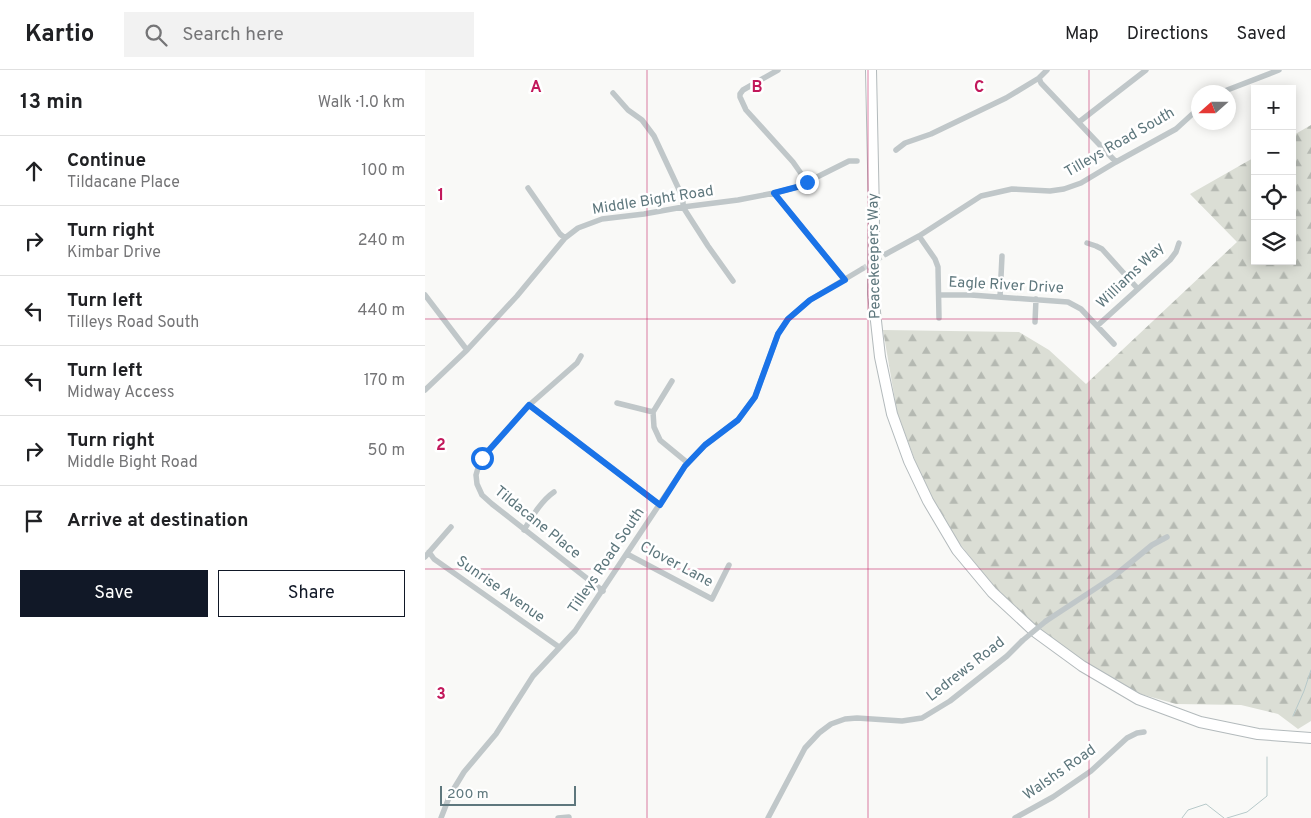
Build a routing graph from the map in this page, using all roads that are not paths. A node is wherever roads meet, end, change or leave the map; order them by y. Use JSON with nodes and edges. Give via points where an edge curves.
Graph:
{"nodes":[{"id":1,"x":778,"y":70,"type":"edge"},
{"id":2,"x":871,"y":70,"type":"edge"},
{"id":3,"x":1047,"y":70,"type":"edge"},
{"id":4,"x":1146,"y":70,"type":"edge"},
{"id":5,"x":1279,"y":70,"type":"edge"},
{"id":6,"x":1039,"y":78,"type":"junction"},
{"id":7,"x":1236,"y":87,"type":"edge"},
{"id":8,"x":613,"y":93,"type":"dead end"},
{"id":9,"x":1191,"y":115,"type":"edge"},
{"id":10,"x":1079,"y":122,"type":"junction"},
{"id":11,"x":896,"y":150,"type":"dead end"},
{"id":12,"x":857,"y":160,"type":"dead end"},
{"id":13,"x":1116,"y":162,"type":"junction"},
{"id":14,"x":807,"y":182,"type":"junction"},
{"id":15,"x":528,"y":188,"type":"dead end"},
{"id":16,"x":774,"y":193,"type":"junction"},
{"id":17,"x":683,"y":207,"type":"junction"},
{"id":18,"x":919,"y":236,"type":"junction"},
{"id":19,"x":565,"y":238,"type":"junction"},
{"id":20,"x":1087,"y":243,"type":"dead end"},
{"id":21,"x":1179,"y":243,"type":"dead end"},
{"id":22,"x":886,"y":254,"type":"tunnel mouth"},
{"id":23,"x":1002,"y":256,"type":"dead end"},
{"id":24,"x":862,"y":269,"type":"tunnel mouth"},
{"id":25,"x":845,"y":280,"type":"junction"},
{"id":26,"x":733,"y":281,"type":"dead end"},
{"id":27,"x":1138,"y":289,"type":"junction"},
{"id":28,"x":425,"y":295,"type":"edge"},
{"id":29,"x":939,"y":295,"type":"junction"},
{"id":30,"x":1000,"y":297,"type":"junction"},
{"id":31,"x":1036,"y":299,"type":"junction"},
{"id":32,"x":939,"y":318,"type":"dead end"},
{"id":33,"x":1035,"y":322,"type":"dead end"},
{"id":34,"x":1097,"y":326,"type":"junction"},
{"id":35,"x":1114,"y":344,"type":"dead end"},
{"id":36,"x":467,"y":350,"type":"junction"},
{"id":37,"x":581,"y":356,"type":"dead end"},
{"id":38,"x":672,"y":381,"type":"dead end"},
{"id":39,"x":425,"y":390,"type":"edge"},
{"id":40,"x":617,"y":403,"type":"dead end"},
{"id":41,"x":529,"y":405,"type":"junction"},
{"id":42,"x":653,"y":412,"type":"junction"},
{"id":43,"x":688,"y":463,"type":"junction"},
{"id":44,"x":553,"y":492,"type":"dead end"},
{"id":45,"x":660,"y":505,"type":"junction"},
{"id":46,"x":451,"y":527,"type":"dead end"},
{"id":47,"x":525,"y":530,"type":"junction"},
{"id":48,"x":1167,"y":537,"type":"dead end"},
{"id":49,"x":427,"y":554,"type":"edge"},
{"id":50,"x":627,"y":554,"type":"junction"},
{"id":51,"x":729,"y":565,"type":"dead end"},
{"id":52,"x":603,"y":591,"type":"junction"},
{"id":53,"x":559,"y":647,"type":"junction"},
{"id":54,"x":1143,"y":732,"type":"dead end"},
{"id":55,"x":1311,"y":738,"type":"edge"},
{"id":56,"x":569,"y":817,"type":"edge"},
{"id":57,"x":441,"y":818,"type":"edge"},
{"id":58,"x":558,"y":818,"type":"edge"},
{"id":59,"x":768,"y":818,"type":"edge"},
{"id":60,"x":1015,"y":818,"type":"edge"}],
"edges":[{"from":1,"to":14,"type":"street","via":[[743,90],[740,97],[746,110]]},
{"from":2,"to":55,"type":"highway","name":"Peacekeepers Way","via":[[873,294],[880,356],[892,414],[909,461],[957,550],[992,592],[1034,631],[1138,700],[1200,722],[1258,734]]},
{"from":3,"to":6,"type":"street"},
{"from":4,"to":10,"type":"street"},
{"from":5,"to":7,"type":"street"},
{"from":6,"to":10,"type":"street"},
{"from":6,"to":11,"type":"street","via":[[1006,98]]},
{"from":8,"to":17,"type":"street","via":[[654,136],[683,198]]},
{"from":9,"to":13,"type":"street","name":"Tilleys Road South","via":[[1176,129]]},
{"from":10,"to":13,"type":"street"},
{"from":12,"to":14,"type":"street","name":"Middle Bight Road"},
{"from":13,"to":18,"type":"street","name":"Tilleys Road South","via":[[1081,183],[1064,189],[1050,192],[1012,189],[981,196]]},
{"from":14,"to":16,"type":"street","name":"Middle Bight Road"},
{"from":15,"to":19,"type":"street"},
{"from":16,"to":17,"type":"street","name":"Middle Bight Road"},
{"from":16,"to":25,"type":"street"},
{"from":17,"to":19,"type":"street","name":"Middle Bight Road","via":[[602,219],[578,228]]},
{"from":17,"to":26,"type":"street"},
{"from":18,"to":22,"type":"street","name":"Tilleys Road South"},
{"from":18,"to":29,"type":"street","via":[[937,263]]},
{"from":19,"to":36,"type":"street","name":"Middle Bight Road"},
{"from":20,"to":27,"type":"street","via":[[1102,249]]},
{"from":21,"to":27,"type":"street","name":"Williams Way","via":[[1173,257]]},
{"from":23,"to":30,"type":"street"},
{"from":24,"to":25,"type":"street","name":"Tilleys Road South"},
{"from":25,"to":43,"type":"street","name":"Tilleys Road South","via":[[810,300],[788,319],[778,334],[755,397],[738,420],[705,445]]},
{"from":27,"to":34,"type":"street","name":"Williams Way"},
{"from":28,"to":36,"type":"street"},
{"from":29,"to":30,"type":"street","name":"Eagle River Drive"},
{"from":29,"to":32,"type":"street"},
{"from":30,"to":31,"type":"street","name":"Eagle River Drive"},
{"from":31,"to":33,"type":"street"},
{"from":31,"to":34,"type":"street","name":"Eagle River Drive","via":[[1063,300],[1074,304]]},
{"from":34,"to":35,"type":"street","name":"Eagle River Drive"},
{"from":36,"to":39,"type":"street","name":"Middle Bight Road"},
{"from":37,"to":41,"type":"street","name":"Tildacane Place"},
{"from":38,"to":42,"type":"street"},
{"from":40,"to":42,"type":"street"},
{"from":41,"to":45,"type":"street"},
{"from":41,"to":47,"type":"street","name":"Tildacane Place","via":[[482,458],[476,475],[482,495]]},
{"from":42,"to":43,"type":"street","via":[[654,428],[660,440]]},
{"from":43,"to":45,"type":"street","name":"Tilleys Road South"},
{"from":44,"to":47,"type":"street"},
{"from":45,"to":50,"type":"street","name":"Tilleys Road South"},
{"from":46,"to":49,"type":"street"},
{"from":47,"to":52,"type":"street","name":"Tildacane Place"},
{"from":48,"to":59,"type":"street","name":"Ledrews Road","bridge":true,"via":[[1152,545],[1113,578],[1046,621],[950,702],[921,718],[901,722],[857,718],[831,724],[805,748]]},
{"from":49,"to":53,"type":"street","name":"Sunrise Avenue"},
{"from":50,"to":51,"type":"street","name":"Clover Lane","via":[[712,599]]},
{"from":50,"to":52,"type":"street","name":"Tilleys Road South"},
{"from":52,"to":53,"type":"street","name":"Tilleys Road South","via":[[575,631]]},
{"from":53,"to":57,"type":"street","name":"Tilleys Road South","via":[[533,676],[496,734],[464,772]]},
{"from":54,"to":60,"type":"street","name":"Walshs Road","via":[[1127,738],[1091,771]]},
{"from":56,"to":58,"type":"street"}]}
